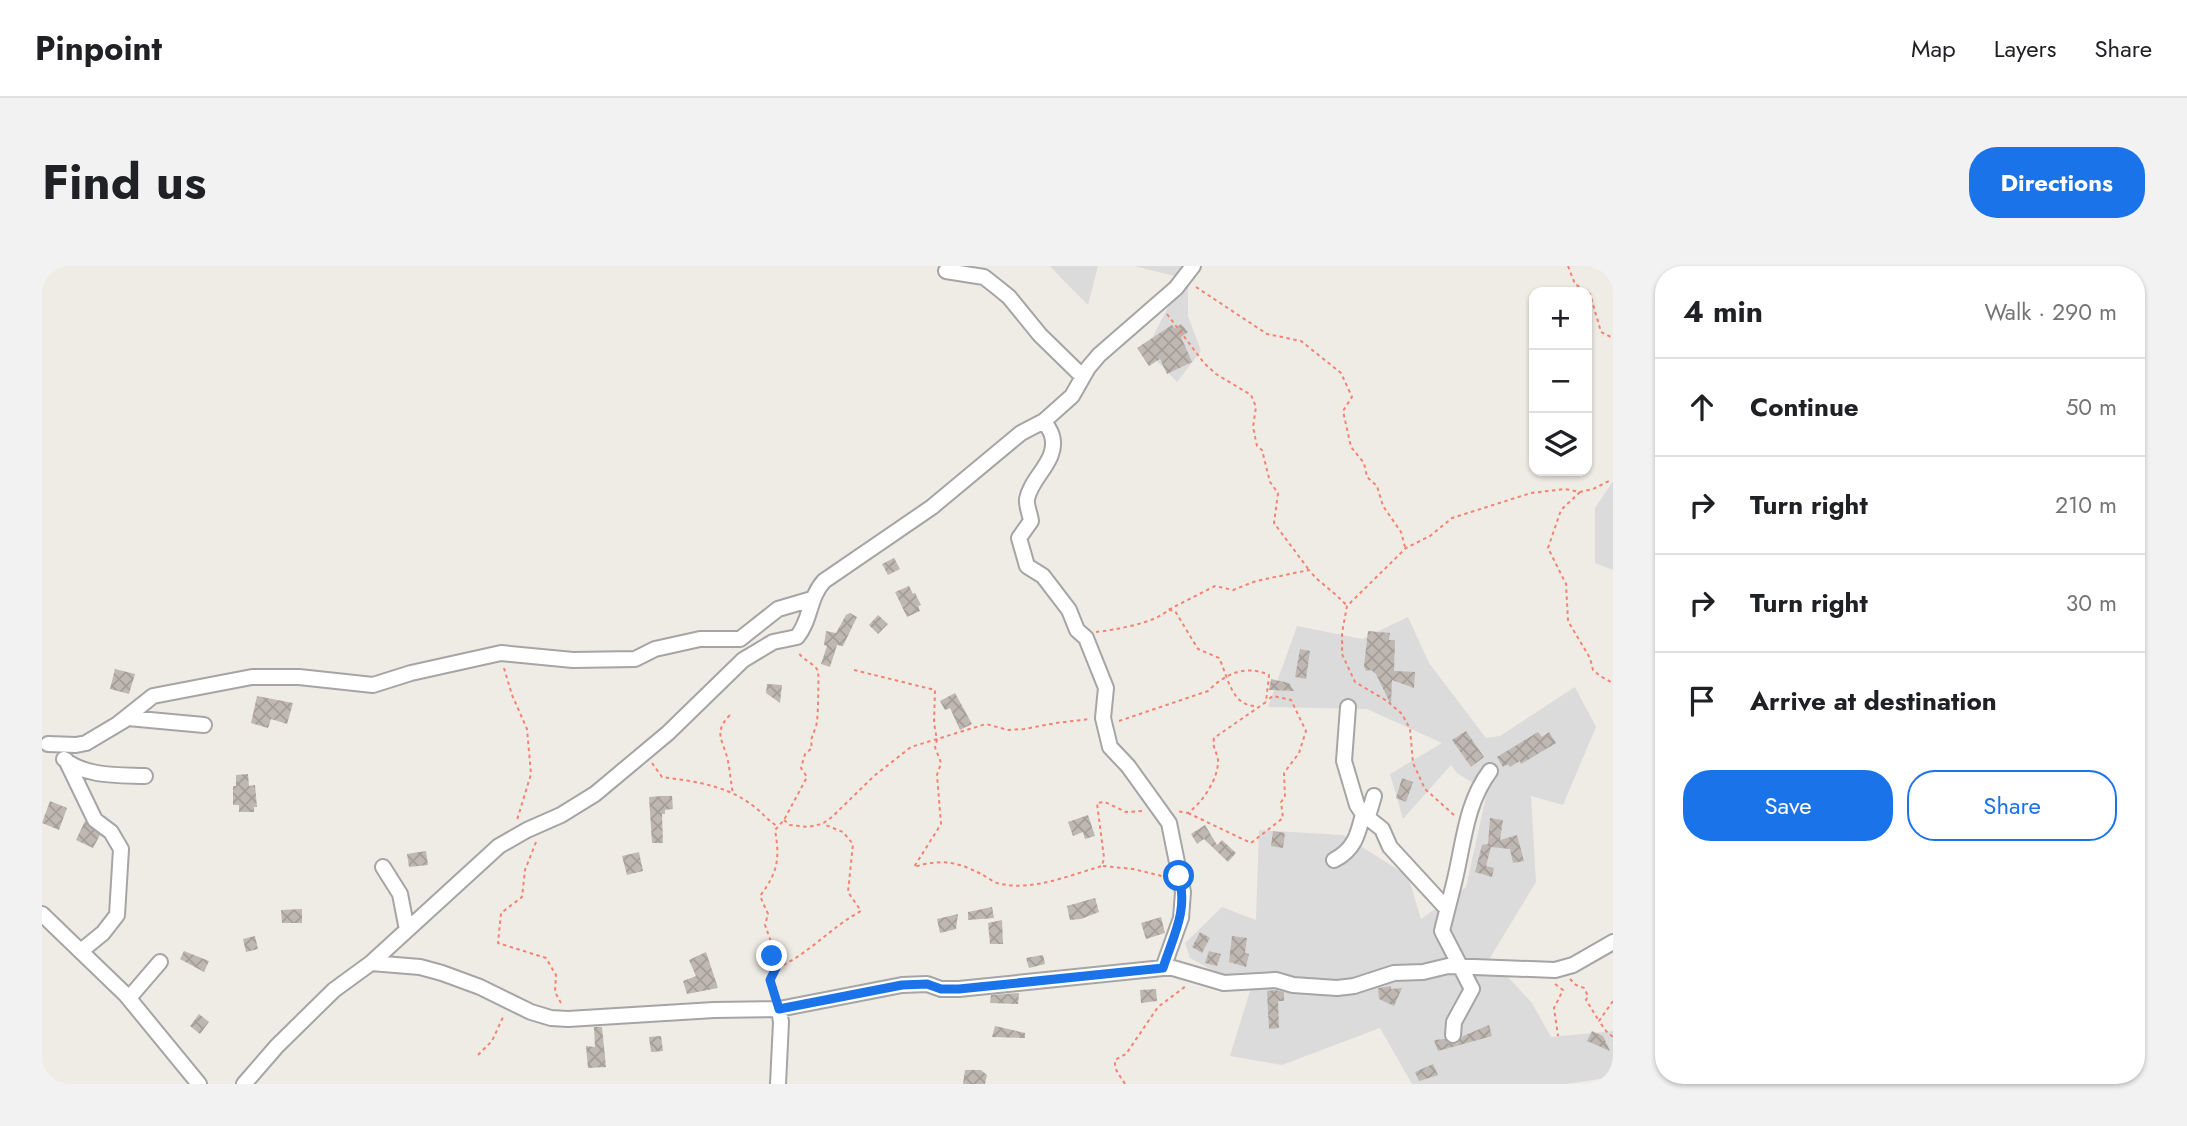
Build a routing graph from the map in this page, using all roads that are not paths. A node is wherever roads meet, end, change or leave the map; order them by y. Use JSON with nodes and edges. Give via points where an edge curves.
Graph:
{"nodes":[{"id":1,"x":1193,"y":266,"type":"edge"},
{"id":2,"x":946,"y":271,"type":"dead end"},
{"id":3,"x":1083,"y":377,"type":"junction"},
{"id":4,"x":1044,"y":421,"type":"junction"},
{"id":5,"x":812,"y":599,"type":"junction"},
{"id":6,"x":1348,"y":707,"type":"dead end"},
{"id":7,"x":119,"y":723,"type":"junction"},
{"id":8,"x":204,"y":725,"type":"dead end"},
{"id":9,"x":45,"y":742,"type":"edge"},
{"id":10,"x":66,"y":760,"type":"junction"},
{"id":11,"x":1490,"y":771,"type":"dead end"},
{"id":12,"x":145,"y":776,"type":"dead end"},
{"id":13,"x":1374,"y":796,"type":"dead end"},
{"id":14,"x":1363,"y":814,"type":"junction"},
{"id":15,"x":1334,"y":860,"type":"dead end"},
{"id":16,"x":383,"y":867,"type":"dead end"},
{"id":17,"x":1447,"y":909,"type":"junction"},
{"id":18,"x":42,"y":914,"type":"edge"},
{"id":19,"x":407,"y":930,"type":"junction"},
{"id":20,"x":1613,"y":942,"type":"edge"},
{"id":21,"x":81,"y":951,"type":"junction"},
{"id":22,"x":160,"y":962,"type":"dead end"},
{"id":23,"x":372,"y":963,"type":"junction"},
{"id":24,"x":1462,"y":967,"type":"junction"},
{"id":25,"x":1163,"y":968,"type":"junction"},
{"id":26,"x":129,"y":998,"type":"junction"},
{"id":27,"x":779,"y":1009,"type":"junction"},
{"id":28,"x":1453,"y":1035,"type":"dead end"},
{"id":29,"x":199,"y":1084,"type":"edge"},
{"id":30,"x":244,"y":1084,"type":"edge"},
{"id":31,"x":778,"y":1084,"type":"edge"}],
"edges":[{"from":1,"to":3,"type":"street","via":[[1099,355]]},
{"from":2,"to":3,"type":"street","via":[[984,277],[1009,297]]},
{"from":3,"to":4,"type":"street","via":[[1072,396]]},
{"from":4,"to":5,"type":"street","via":[[1021,433],[932,507],[824,581]]},
{"from":4,"to":25,"type":"street","via":[[1053,438],[1052,449],[1027,499],[1031,521],[1019,538],[1027,566],[1050,584],[1091,648],[1106,688],[1103,718],[1110,747],[1169,823],[1183,892],[1181,918]]},
{"from":5,"to":7,"type":"street","via":[[778,609],[740,639],[700,639],[655,649],[635,659],[573,660],[500,653],[373,685],[253,677],[153,696]]},
{"from":5,"to":19,"type":"street","via":[[797,637],[774,642],[743,660],[595,794],[489,853]]},
{"from":6,"to":14,"type":"street","via":[[1344,761]]},
{"from":7,"to":8,"type":"street","via":[[128,718]]},
{"from":7,"to":9,"type":"street","via":[[76,746]]},
{"from":9,"to":10,"type":"street"},
{"from":10,"to":12,"type":"street","via":[[99,773]]},
{"from":10,"to":21,"type":"street","via":[[95,820],[111,832],[121,849],[117,915]]},
{"from":11,"to":17,"type":"street","via":[[1463,833]]},
{"from":13,"to":14,"type":"street","via":[[1369,813]]},
{"from":14,"to":15,"type":"street","via":[[1351,848]]},
{"from":14,"to":17,"type":"street","via":[[1382,829],[1390,847]]},
{"from":16,"to":19,"type":"street","via":[[400,894]]},
{"from":17,"to":24,"type":"street","via":[[1442,931]]},
{"from":18,"to":21,"type":"street"},
{"from":19,"to":23,"type":"street"},
{"from":20,"to":24,"type":"street","via":[[1573,965],[1551,970]]},
{"from":21,"to":26,"type":"street"},
{"from":22,"to":26,"type":"street"},
{"from":23,"to":27,"type":"street","via":[[442,973],[551,1018]]},
{"from":23,"to":30,"type":"street","via":[[334,990]]},
{"from":24,"to":25,"type":"street","via":[[1394,973],[1337,988],[1276,980],[1224,983]]},
{"from":24,"to":28,"type":"street","via":[[1472,989],[1454,1022]]},
{"from":25,"to":27,"type":"street","via":[[959,989],[902,985]]},
{"from":26,"to":29,"type":"street"},
{"from":27,"to":31,"type":"street"}]}
